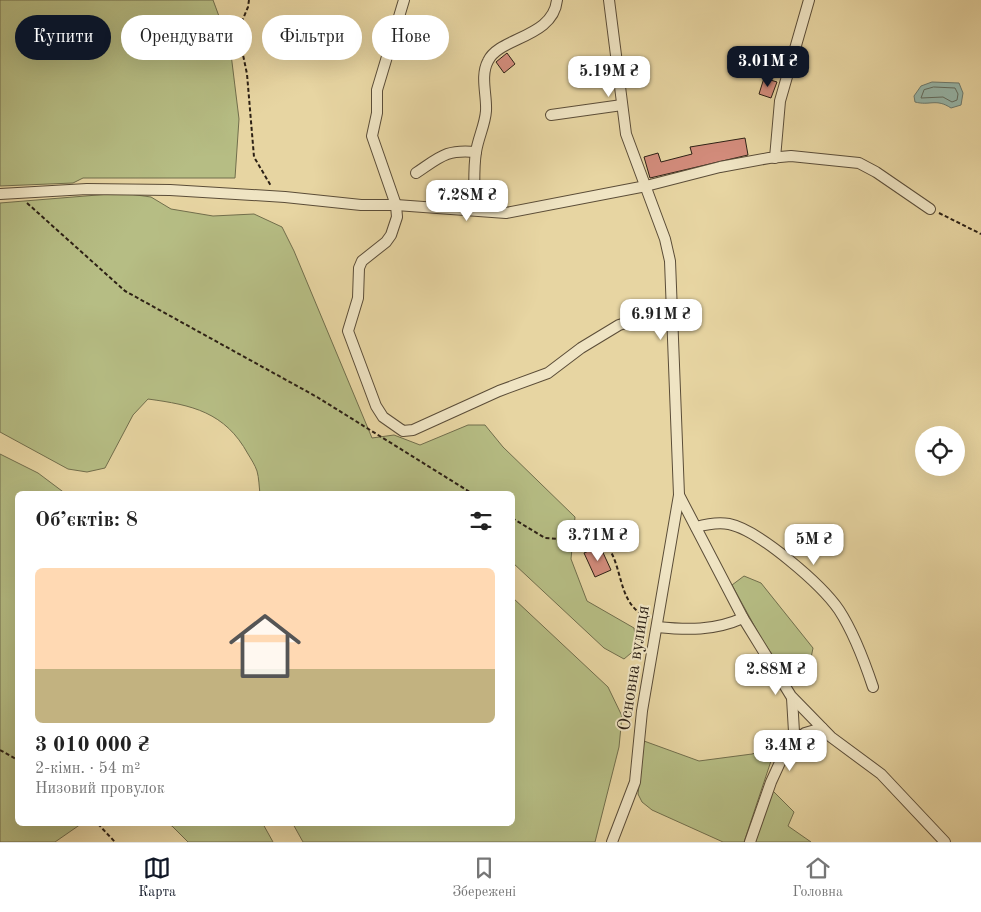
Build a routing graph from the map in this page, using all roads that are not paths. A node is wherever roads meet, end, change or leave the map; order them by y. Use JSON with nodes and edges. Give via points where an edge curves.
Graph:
{"nodes":[{"id":1,"x":404,"y":0,"type":"edge"},
{"id":2,"x":557,"y":0,"type":"edge"},
{"id":3,"x":608,"y":0,"type":"edge"},
{"id":4,"x":809,"y":0,"type":"edge"},
{"id":5,"x":622,"y":105,"type":"junction"},
{"id":6,"x":550,"y":115,"type":"dead end"},
{"id":7,"x":476,"y":152,"type":"junction"},
{"id":8,"x":775,"y":158,"type":"junction"},
{"id":9,"x":416,"y":173,"type":"dead end"},
{"id":10,"x":646,"y":186,"type":"junction"},
{"id":11,"x":0,"y":194,"type":"edge"},
{"id":12,"x":396,"y":205,"type":"junction"},
{"id":13,"x":930,"y":209,"type":"road end"},
{"id":14,"x":474,"y":210,"type":"junction"},
{"id":15,"x":673,"y":318,"type":"junction"},
{"id":16,"x":679,"y":495,"type":"junction"},
{"id":17,"x":696,"y":528,"type":"junction"},
{"id":18,"x":743,"y":618,"type":"junction"},
{"id":19,"x":657,"y":624,"type":"junction"},
{"id":20,"x":873,"y":687,"type":"dead end"},
{"id":21,"x":792,"y":698,"type":"junction"},
{"id":22,"x":822,"y":728,"type":"junction"},
{"id":23,"x":791,"y":743,"type":"junction"},
{"id":24,"x":612,"y":842,"type":"edge"},
{"id":25,"x":750,"y":842,"type":"edge"},
{"id":26,"x":945,"y":842,"type":"edge"}],
"edges":[{"from":1,"to":12,"type":"street","via":[[377,90],[372,136]]},
{"from":2,"to":7,"type":"street","via":[[547,21],[493,53],[488,61],[484,71],[486,109]]},
{"from":3,"to":5,"type":"street"},
{"from":4,"to":8,"type":"street","via":[[780,100]]},
{"from":5,"to":6,"type":"street"},
{"from":5,"to":10,"type":"street","via":[[626,134]]},
{"from":7,"to":9,"type":"street","via":[[450,152]]},
{"from":7,"to":14,"type":"street"},
{"from":8,"to":10,"type":"street","via":[[720,167]]},
{"from":8,"to":13,"type":"street","via":[[825,158],[859,163]]},
{"from":10,"to":14,"type":"street","via":[[506,213]]},
{"from":10,"to":15,"type":"street","via":[[670,261]]},
{"from":11,"to":12,"type":"street","via":[[88,189],[170,190]]},
{"from":12,"to":14,"type":"street"},
{"from":12,"to":15,"type":"street","via":[[397,217],[391,235],[377,251],[362,261],[359,268],[358,298],[348,332],[376,406],[383,417],[403,431],[413,430],[548,373],[620,324],[639,319]]},
{"from":15,"to":16,"type":"street"},
{"from":16,"to":17,"type":"street"},
{"from":16,"to":19,"type":"street","name":"Основна вулиця"},
{"from":17,"to":18,"type":"street"},
{"from":17,"to":20,"type":"street","via":[[718,523],[742,528],[803,573],[837,608],[850,628]]},
{"from":18,"to":19,"type":"street","via":[[725,626],[690,630]]},
{"from":18,"to":21,"type":"street"},
{"from":19,"to":24,"type":"street","name":"Основна вулиця","via":[[642,711],[635,782]]},
{"from":21,"to":22,"type":"street"},
{"from":21,"to":23,"type":"street","via":[[794,724]]},
{"from":22,"to":23,"type":"street","via":[[805,733]]},
{"from":22,"to":26,"type":"street","via":[[881,774]]},
{"from":23,"to":25,"type":"street","via":[[772,782]]}]}
